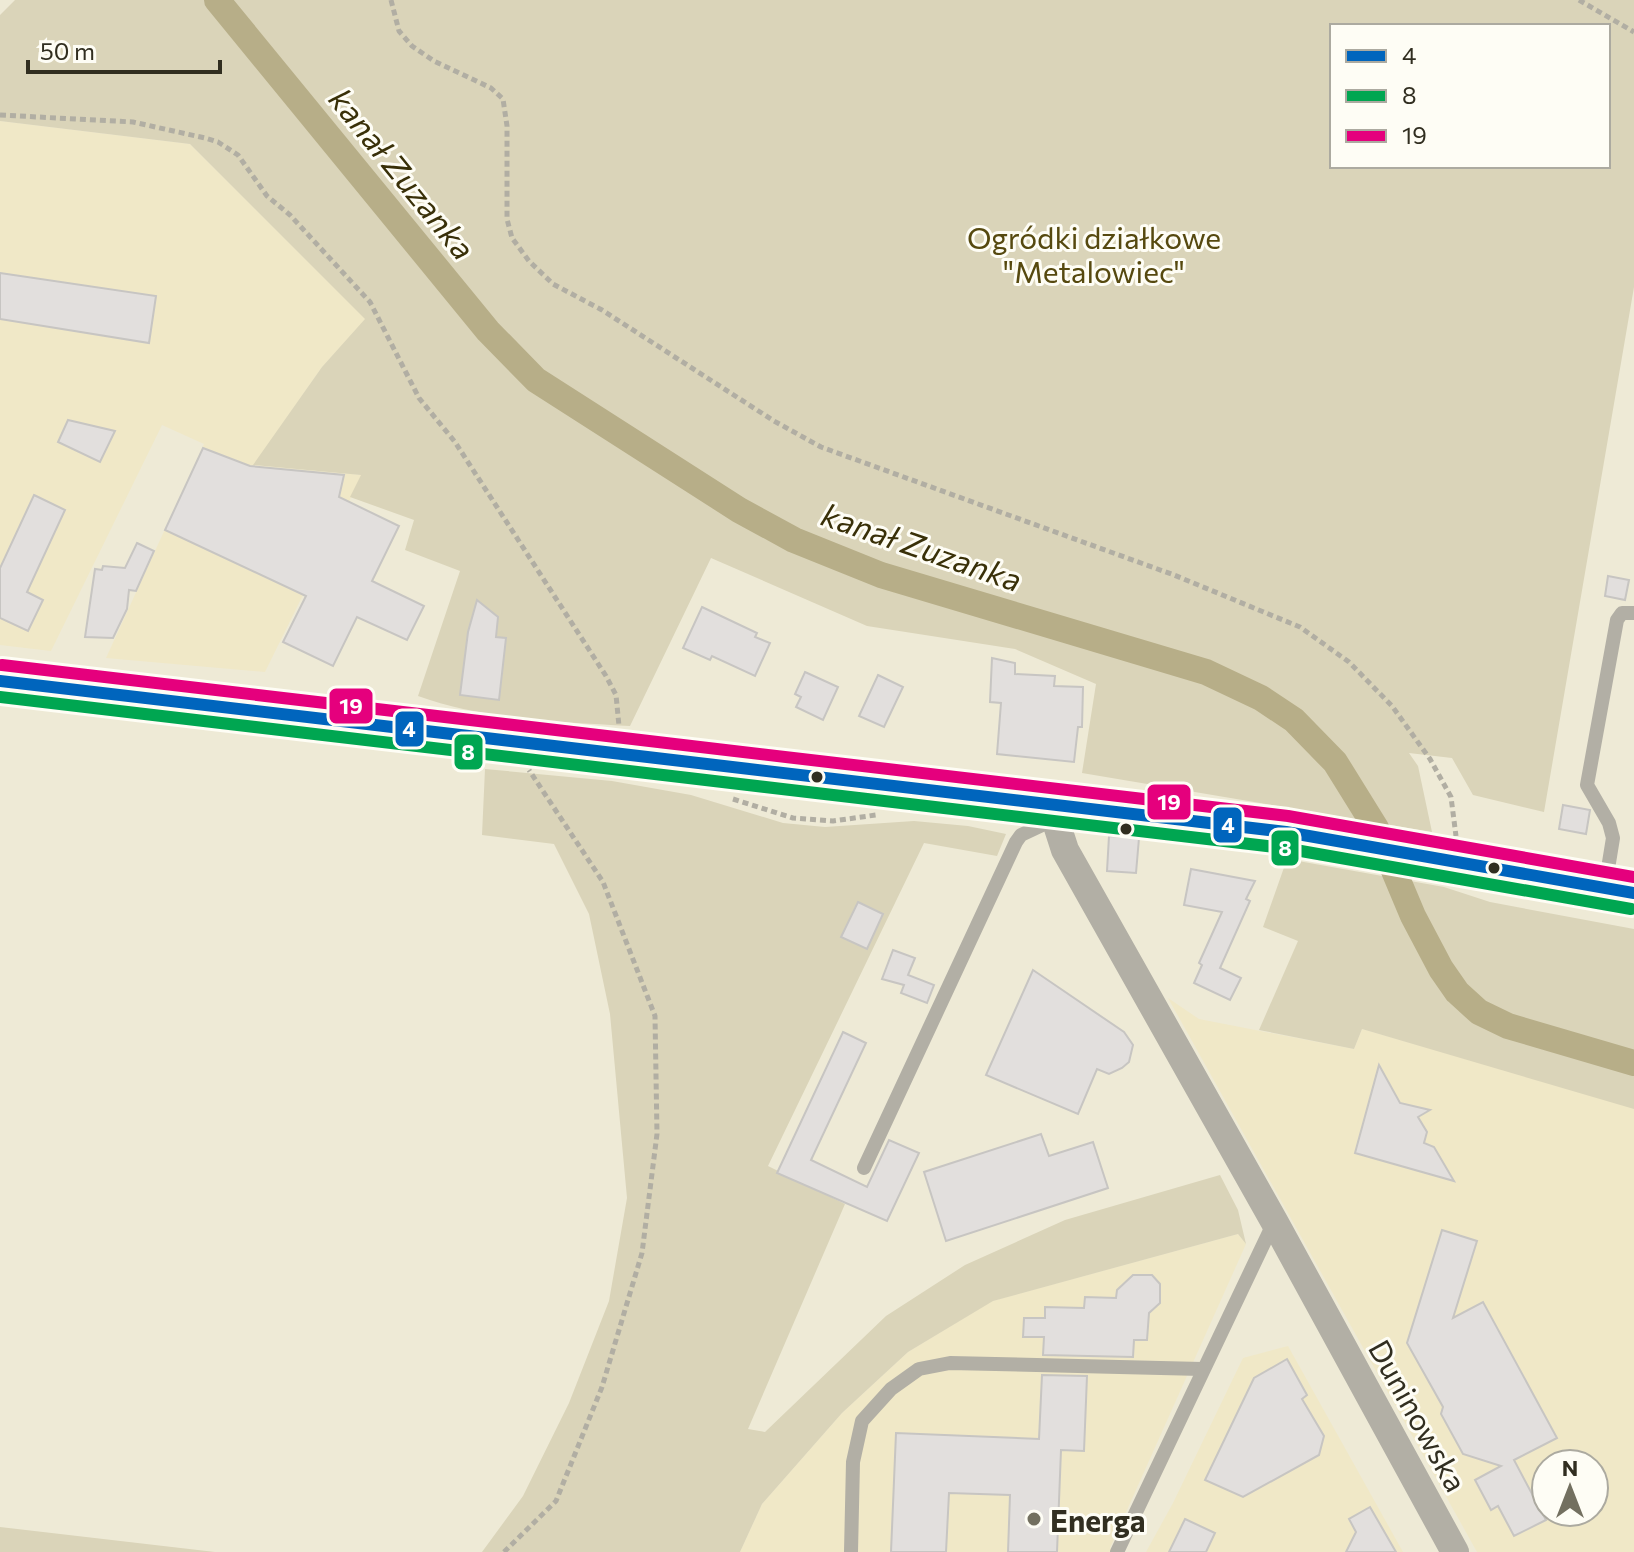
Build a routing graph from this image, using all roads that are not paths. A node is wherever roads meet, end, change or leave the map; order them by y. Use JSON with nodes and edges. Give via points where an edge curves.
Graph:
{"nodes":[{"id":1,"x":1634,"y":613,"type":"edge"},
{"id":2,"x":0,"y":681,"type":"edge"},
{"id":3,"x":1056,"y":811,"type":"junction"},
{"id":4,"x":1620,"y":890,"type":"edge"},
{"id":5,"x":864,"y":1168,"type":"dead end"},
{"id":6,"x":1274,"y":1221,"type":"junction"},
{"id":7,"x":1202,"y":1369,"type":"junction"},
{"id":8,"x":851,"y":1552,"type":"edge"},
{"id":9,"x":1117,"y":1552,"type":"edge"},
{"id":10,"x":1455,"y":1552,"type":"edge"}],
"edges":[{"from":1,"to":4,"type":"lane","via":[[1622,613],[1617,620],[1587,785],[1609,823]]},
{"from":2,"to":3,"type":"street"},
{"from":3,"to":4,"type":"street","via":[[1286,832]]},
{"from":3,"to":5,"type":"lane","via":[[1016,842]]},
{"from":3,"to":6,"type":"street","name":"Duninowska","via":[[1065,850]]},
{"from":6,"to":7,"type":"lane"},
{"from":6,"to":10,"type":"street","name":"Duninowska"},
{"from":7,"to":8,"type":"lane","via":[[950,1363],[919,1369],[891,1389],[862,1421],[853,1462]]},
{"from":7,"to":9,"type":"lane"}]}
